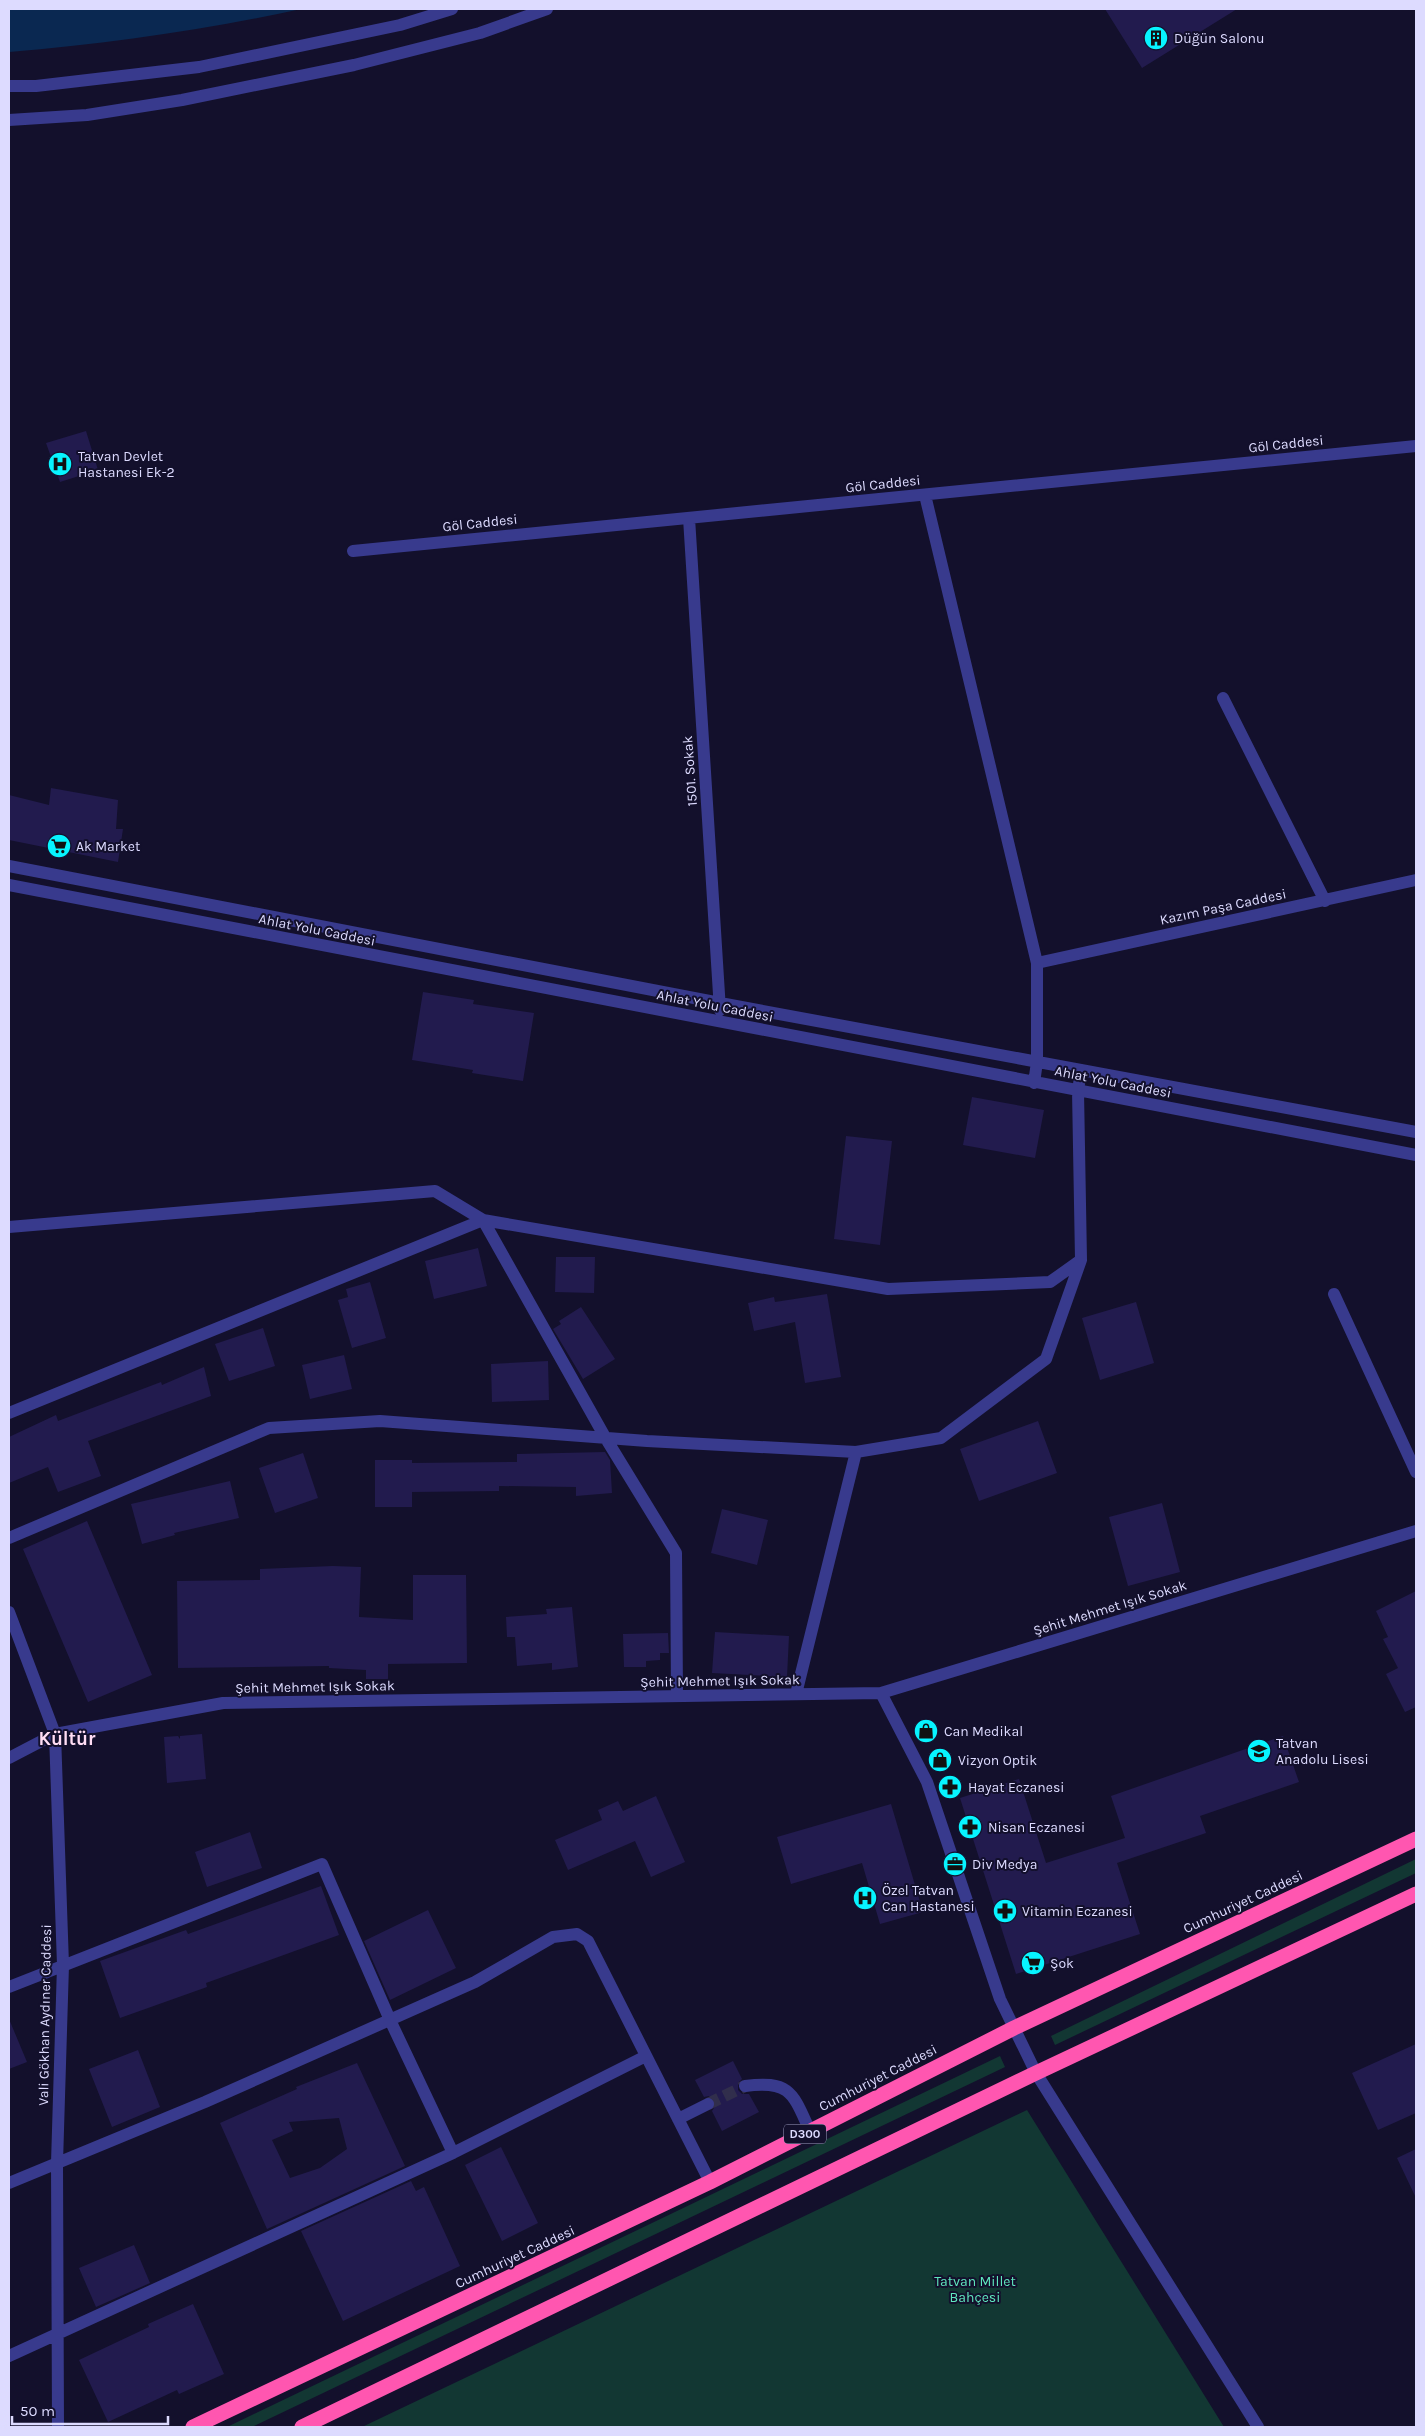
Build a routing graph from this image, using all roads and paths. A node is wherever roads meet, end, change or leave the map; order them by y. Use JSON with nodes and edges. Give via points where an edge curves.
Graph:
{"nodes":[{"id":1,"x":452,"y":9,"type":"edge"},
{"id":2,"x":547,"y":9,"type":"edge"},
{"id":3,"x":9,"y":86,"type":"edge"},
{"id":4,"x":9,"y":120,"type":"edge"},
{"id":5,"x":1416,"y":446,"type":"edge"},
{"id":6,"x":925,"y":495,"type":"junction"},
{"id":7,"x":690,"y":518,"type":"junction"},
{"id":8,"x":354,"y":551,"type":"dead end"},
{"id":9,"x":1223,"y":698,"type":"dead end"},
{"id":10,"x":9,"y":866,"type":"edge"},
{"id":11,"x":1416,"y":880,"type":"edge"},
{"id":12,"x":9,"y":885,"type":"edge"},
{"id":13,"x":1324,"y":901,"type":"junction"},
{"id":14,"x":356,"y":933,"type":"junction"},
{"id":15,"x":422,"y":946,"type":"junction"},
{"id":16,"x":354,"y":952,"type":"junction"},
{"id":17,"x":1037,"y":963,"type":"junction"},
{"id":18,"x":419,"y":964,"type":"junction"},
{"id":19,"x":609,"y":982,"type":"junction"},
{"id":20,"x":609,"y":1001,"type":"junction"},
{"id":21,"x":720,"y":1003,"type":"junction"},
{"id":22,"x":721,"y":1022,"type":"junction"},
{"id":23,"x":1037,"y":1062,"type":"junction"},
{"id":24,"x":1081,"y":1070,"type":"junction"},
{"id":25,"x":1034,"y":1083,"type":"junction"},
{"id":26,"x":1078,"y":1091,"type":"junction"},
{"id":27,"x":1416,"y":1132,"type":"edge"},
{"id":28,"x":1416,"y":1155,"type":"edge"},
{"id":29,"x":482,"y":1220,"type":"junction"},
{"id":30,"x":9,"y":1228,"type":"edge"},
{"id":31,"x":1081,"y":1260,"type":"junction"},
{"id":32,"x":1334,"y":1294,"type":"dead end"},
{"id":33,"x":9,"y":1413,"type":"edge"},
{"id":34,"x":606,"y":1437,"type":"junction"},
{"id":35,"x":856,"y":1452,"type":"junction"},
{"id":36,"x":1416,"y":1472,"type":"edge"},
{"id":37,"x":1416,"y":1531,"type":"edge"},
{"id":38,"x":9,"y":1538,"type":"edge"},
{"id":39,"x":9,"y":1612,"type":"edge"},
{"id":40,"x":881,"y":1693,"type":"junction"},
{"id":41,"x":796,"y":1694,"type":"junction"},
{"id":42,"x":677,"y":1696,"type":"junction"},
{"id":43,"x":55,"y":1734,"type":"junction"},
{"id":44,"x":9,"y":1758,"type":"edge"},
{"id":45,"x":1416,"y":1839,"type":"edge"},
{"id":46,"x":1416,"y":1894,"type":"edge"},
{"id":47,"x":63,"y":1965,"type":"junction"},
{"id":48,"x":9,"y":1987,"type":"edge"},
{"id":49,"x":390,"y":2020,"type":"junction"},
{"id":50,"x":1014,"y":2028,"type":"junction"},
{"id":51,"x":646,"y":2056,"type":"junction"},
{"id":52,"x":1036,"y":2073,"type":"junction"},
{"id":53,"x":745,"y":2086,"type":"tunnel mouth"},
{"id":54,"x":708,"y":2104,"type":"tunnel mouth"},
{"id":55,"x":678,"y":2119,"type":"junction"},
{"id":56,"x":810,"y":2131,"type":"junction"},
{"id":57,"x":452,"y":2154,"type":"junction"},
{"id":58,"x":57,"y":2163,"type":"junction"},
{"id":59,"x":710,"y":2182,"type":"junction"},
{"id":60,"x":9,"y":2183,"type":"edge"},
{"id":61,"x":58,"y":2332,"type":"junction"},
{"id":62,"x":9,"y":2356,"type":"edge"},
{"id":63,"x":58,"y":2427,"type":"edge"},
{"id":64,"x":193,"y":2427,"type":"edge"},
{"id":65,"x":302,"y":2427,"type":"edge"},
{"id":66,"x":1258,"y":2427,"type":"edge"}],
"edges":[{"from":1,"to":3,"type":"street","via":[[400,26],[199,67],[36,86]]},
{"from":2,"to":4,"type":"street","via":[[480,33],[344,67],[182,100],[87,115]]},
{"from":5,"to":6,"type":"street","name":"Göl Caddesi"},
{"from":6,"to":7,"type":"street","name":"Göl Caddesi"},
{"from":6,"to":17,"type":"street"},
{"from":7,"to":8,"type":"street","name":"Göl Caddesi"},
{"from":7,"to":21,"type":"street","name":"1501. Sokak"},
{"from":9,"to":13,"type":"street"},
{"from":10,"to":14,"type":"street","name":"Ahlat Yolu Caddesi"},
{"from":11,"to":13,"type":"street","name":"Kazım Paşa Caddesi"},
{"from":12,"to":16,"type":"street","name":"Ahlat Yolu Caddesi"},
{"from":13,"to":17,"type":"street","name":"Kazım Paşa Caddesi"},
{"from":14,"to":15,"type":"street","name":"Ahlat Yolu Caddesi"},
{"from":14,"to":16,"type":"street"},
{"from":15,"to":18,"type":"street"},
{"from":15,"to":19,"type":"street","name":"Ahlat Yolu Caddesi"},
{"from":16,"to":18,"type":"street","name":"Ahlat Yolu Caddesi"},
{"from":17,"to":23,"type":"street"},
{"from":18,"to":20,"type":"street","name":"Ahlat Yolu Caddesi"},
{"from":19,"to":20,"type":"street"},
{"from":19,"to":21,"type":"street","name":"Ahlat Yolu Caddesi"},
{"from":20,"to":22,"type":"street","name":"Ahlat Yolu Caddesi"},
{"from":21,"to":22,"type":"street","name":"1501. Sokak"},
{"from":21,"to":23,"type":"street","name":"Ahlat Yolu Caddesi"},
{"from":22,"to":25,"type":"street","name":"Ahlat Yolu Caddesi"},
{"from":23,"to":24,"type":"street","name":"Ahlat Yolu Caddesi"},
{"from":23,"to":25,"type":"street"},
{"from":24,"to":26,"type":"street"},
{"from":24,"to":27,"type":"street","name":"Ahlat Yolu Caddesi"},
{"from":25,"to":26,"type":"street","name":"Ahlat Yolu Caddesi"},
{"from":26,"to":28,"type":"street","name":"Ahlat Yolu Caddesi"},
{"from":26,"to":31,"type":"street"},
{"from":29,"to":30,"type":"street","via":[[435,1191]]},
{"from":29,"to":31,"type":"street","via":[[888,1289],[1050,1282]]},
{"from":29,"to":33,"type":"street"},
{"from":29,"to":34,"type":"street"},
{"from":31,"to":35,"type":"street","via":[[1046,1359],[941,1438]]},
{"from":32,"to":36,"type":"street"},
{"from":34,"to":35,"type":"street"},
{"from":34,"to":38,"type":"street","via":[[380,1421],[268,1428]]},
{"from":34,"to":42,"type":"street","via":[[676,1553]]},
{"from":35,"to":41,"type":"street"},
{"from":37,"to":40,"type":"street","name":"Şehit Mehmet Işık Sokak"},
{"from":39,"to":43,"type":"street","name":"Vali Gökhan Aydıner Caddesi"},
{"from":40,"to":41,"type":"street","name":"Şehit Mehmet Işık Sokak"},
{"from":40,"to":50,"type":"street","via":[[927,1782],[1000,1998]]},
{"from":41,"to":42,"type":"street","name":"Şehit Mehmet Işık Sokak"},
{"from":42,"to":43,"type":"street","name":"Şehit Mehmet Işık Sokak","via":[[224,1703]]},
{"from":43,"to":44,"type":"street","name":"Şehit Mehmet Işık Sokak"},
{"from":43,"to":47,"type":"street","name":"Vali Gökhan Aydıner Caddesi"},
{"from":45,"to":50,"type":"highway","name":"Cumhuriyet Caddesi","number":"D300"},
{"from":46,"to":52,"type":"highway"},
{"from":47,"to":48,"type":"street"},
{"from":47,"to":49,"type":"street","via":[[322,1864]]},
{"from":47,"to":58,"type":"street","name":"Vali Gökhan Aydıner Caddesi"},
{"from":49,"to":51,"type":"street","via":[[475,1982],[553,1938],[577,1934],[588,1941]]},
{"from":49,"to":57,"type":"street"},
{"from":49,"to":58,"type":"street"},
{"from":50,"to":52,"type":"street"},
{"from":50,"to":56,"type":"highway","name":"Cumhuriyet Caddesi","number":"D300"},
{"from":51,"to":55,"type":"street"},
{"from":51,"to":57,"type":"street"},
{"from":52,"to":65,"type":"highway"},
{"from":52,"to":66,"type":"street"},
{"from":53,"to":56,"type":"street","via":[[768,2083],[793,2094]]},
{"from":54,"to":55,"type":"street"},
{"from":55,"to":59,"type":"street"},
{"from":56,"to":59,"type":"highway","name":"Cumhuriyet Caddesi","number":"D300"},
{"from":57,"to":61,"type":"street"},
{"from":58,"to":60,"type":"street"},
{"from":58,"to":61,"type":"street","name":"Vali Gökhan Aydıner Caddesi"},
{"from":59,"to":64,"type":"highway","name":"Cumhuriyet Caddesi","number":"D300"},
{"from":61,"to":62,"type":"street"},
{"from":61,"to":63,"type":"street","name":"Vali Gökhan Aydıner Caddesi"}]}
